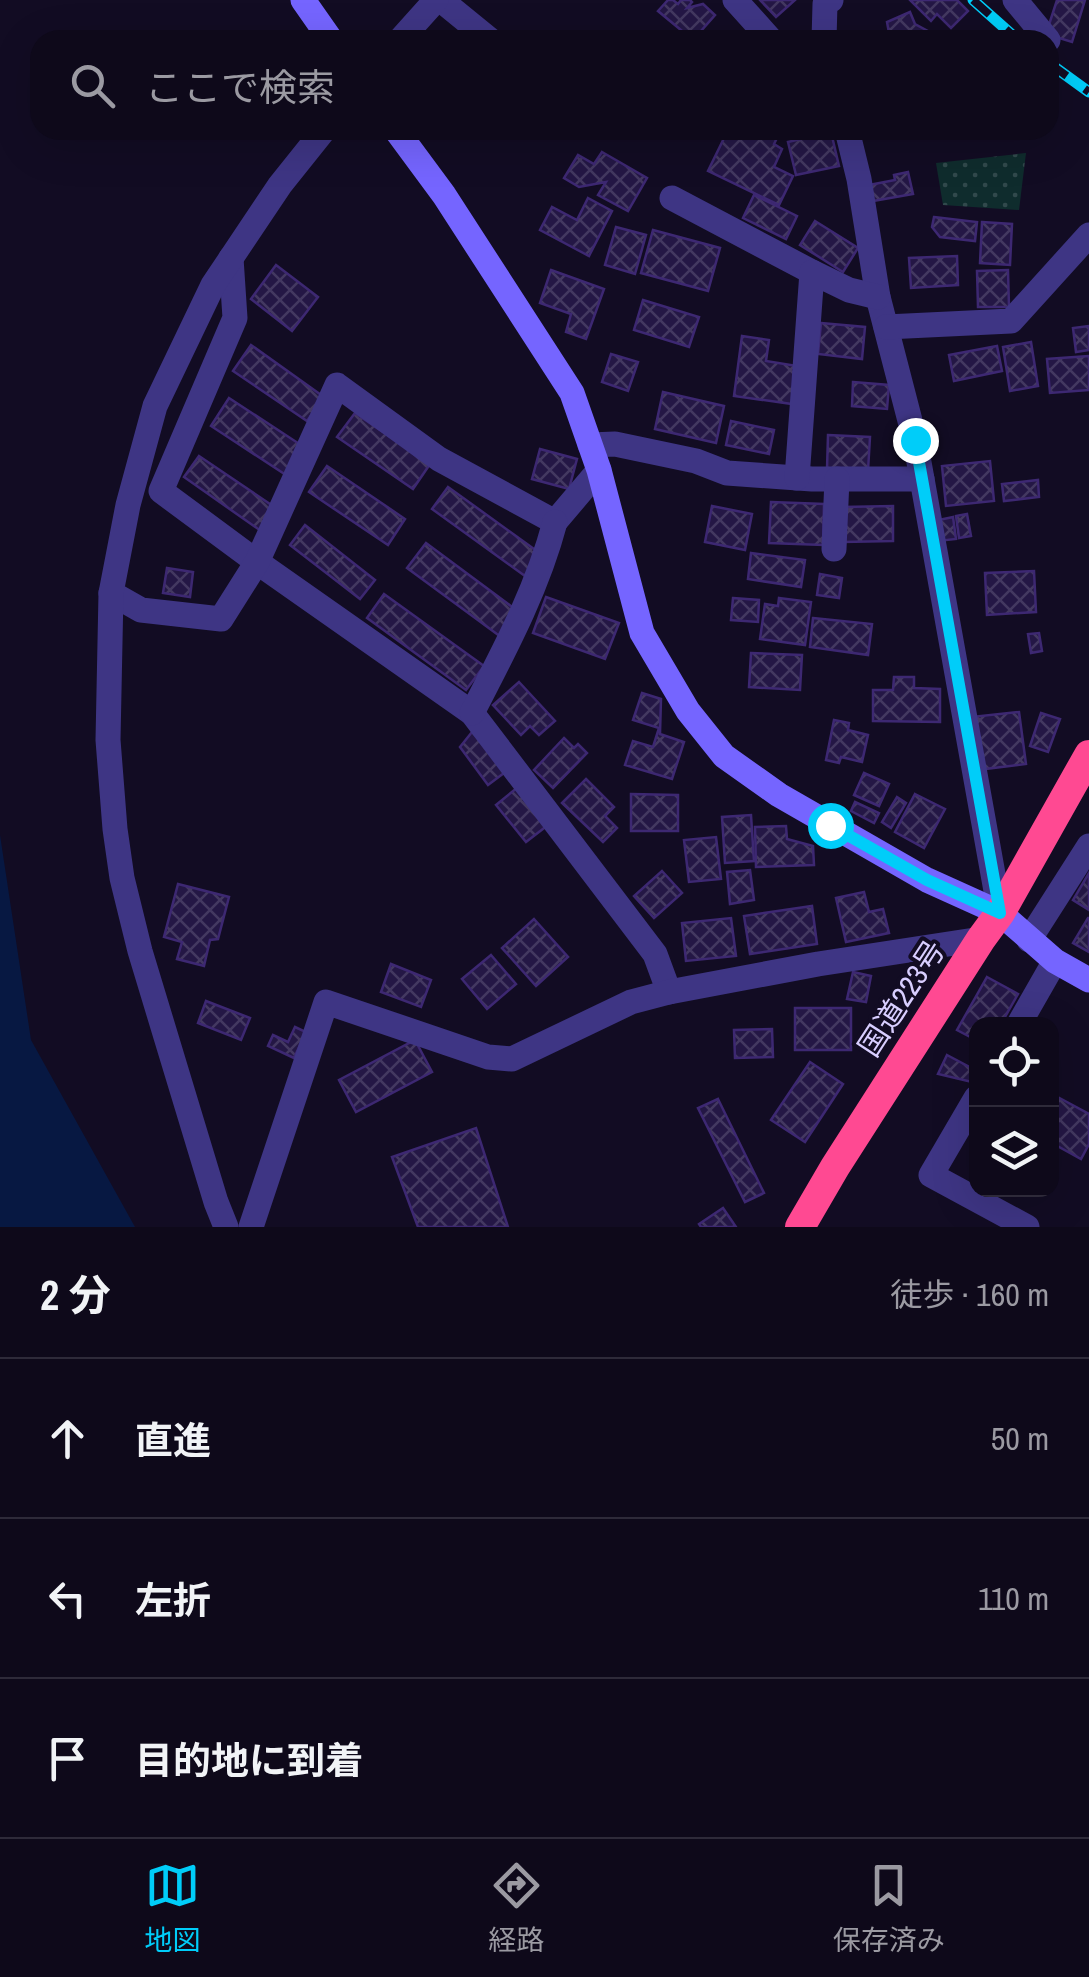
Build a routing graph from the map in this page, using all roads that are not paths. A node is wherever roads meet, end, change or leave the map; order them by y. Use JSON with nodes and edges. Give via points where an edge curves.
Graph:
{"nodes":[{"id":1,"x":303,"y":0,"type":"edge"},
{"id":2,"x":439,"y":0,"type":"edge"},
{"id":3,"x":735,"y":0,"type":"edge"},
{"id":4,"x":831,"y":0,"type":"edge"},
{"id":5,"x":1015,"y":0,"type":"edge"},
{"id":6,"x":324,"y":30,"type":"edge"},
{"id":7,"x":410,"y":30,"type":"edge"},
{"id":8,"x":477,"y":30,"type":"edge"},
{"id":9,"x":761,"y":30,"type":"edge"},
{"id":10,"x":824,"y":30,"type":"edge"},
{"id":11,"x":1040,"y":30,"type":"edge"},
{"id":12,"x":316,"y":140,"type":"edge"},
{"id":13,"x":403,"y":140,"type":"edge"},
{"id":14,"x":849,"y":140,"type":"edge"},
{"id":15,"x":672,"y":198,"type":"dead end"},
{"id":16,"x":1089,"y":235,"type":"edge"},
{"id":17,"x":231,"y":258,"type":"junction"},
{"id":18,"x":812,"y":272,"type":"junction"},
{"id":19,"x":878,"y":296,"type":"junction"},
{"id":20,"x":886,"y":327,"type":"junction"},
{"id":21,"x":590,"y":444,"type":"junction"},
{"id":22,"x":599,"y":470,"type":"junction"},
{"id":23,"x":797,"y":478,"type":"junction"},
{"id":24,"x":837,"y":479,"type":"junction"},
{"id":25,"x":922,"y":479,"type":"junction"},
{"id":26,"x":555,"y":522,"type":"junction"},
{"id":27,"x":834,"y":549,"type":"dead end"},
{"id":28,"x":256,"y":562,"type":"junction"},
{"id":29,"x":111,"y":593,"type":"junction"},
{"id":30,"x":472,"y":714,"type":"junction"},
{"id":31,"x":1089,"y":755,"type":"edge"},
{"id":32,"x":1089,"y":846,"type":"edge"},
{"id":33,"x":1000,"y":913,"type":"junction"},
{"id":34,"x":981,"y":939,"type":"junction"},
{"id":35,"x":1030,"y":940,"type":"junction"},
{"id":36,"x":1056,"y":961,"type":"junction"},
{"id":37,"x":1089,"y":980,"type":"edge"},
{"id":38,"x":669,"y":992,"type":"junction"},
{"id":39,"x":1023,"y":1017,"type":"edge"},
{"id":40,"x":971,"y":1107,"type":"edge"},
{"id":41,"x":226,"y":1227,"type":"edge"},
{"id":42,"x":251,"y":1227,"type":"edge"},
{"id":43,"x":800,"y":1227,"type":"edge"},
{"id":44,"x":1027,"y":1227,"type":"edge"}],
"edges":[{"from":1,"to":6,"type":"street"},
{"from":2,"to":7,"type":"street"},
{"from":2,"to":8,"type":"street"},
{"from":3,"to":9,"type":"street"},
{"from":4,"to":10,"type":"street"},
{"from":5,"to":11,"type":"street"},
{"from":12,"to":17,"type":"street"},
{"from":13,"to":21,"type":"street","via":[[572,394]]},
{"from":14,"to":19,"type":"street"},
{"from":15,"to":18,"type":"street"},
{"from":16,"to":20,"type":"street","via":[[1011,322]]},
{"from":17,"to":28,"type":"street","via":[[235,318],[160,491]]},
{"from":17,"to":29,"type":"street","via":[[155,406]]},
{"from":18,"to":19,"type":"street"},
{"from":18,"to":23,"type":"street"},
{"from":19,"to":20,"type":"street"},
{"from":20,"to":25,"type":"street"},
{"from":21,"to":22,"type":"street"},
{"from":21,"to":23,"type":"street","via":[[615,444],[727,473]]},
{"from":22,"to":26,"type":"street"},
{"from":22,"to":33,"type":"street","via":[[642,633],[724,756],[895,862]]},
{"from":23,"to":24,"type":"street"},
{"from":24,"to":25,"type":"street"},
{"from":24,"to":27,"type":"street"},
{"from":25,"to":33,"type":"street"},
{"from":26,"to":28,"type":"street","via":[[439,459],[337,384]]},
{"from":26,"to":30,"type":"street","via":[[518,624]]},
{"from":28,"to":29,"type":"street","via":[[221,619],[141,610]]},
{"from":28,"to":30,"type":"street"},
{"from":29,"to":41,"type":"street","via":[[108,740],[122,878]]},
{"from":30,"to":38,"type":"street","via":[[655,954]]},
{"from":31,"to":33,"type":"highway","name":"国道223号"},
{"from":32,"to":35,"type":"street"},
{"from":33,"to":34,"type":"highway","name":"国道223号"},
{"from":33,"to":35,"type":"street"},
{"from":34,"to":38,"type":"street"},
{"from":34,"to":43,"type":"highway","name":"国道223号"},
{"from":35,"to":36,"type":"street"},
{"from":36,"to":37,"type":"street"},
{"from":36,"to":39,"type":"street"},
{"from":38,"to":42,"type":"street","via":[[631,1002],[512,1059],[488,1058],[326,1002]]},
{"from":40,"to":44,"type":"street","via":[[932,1176]]}]}
